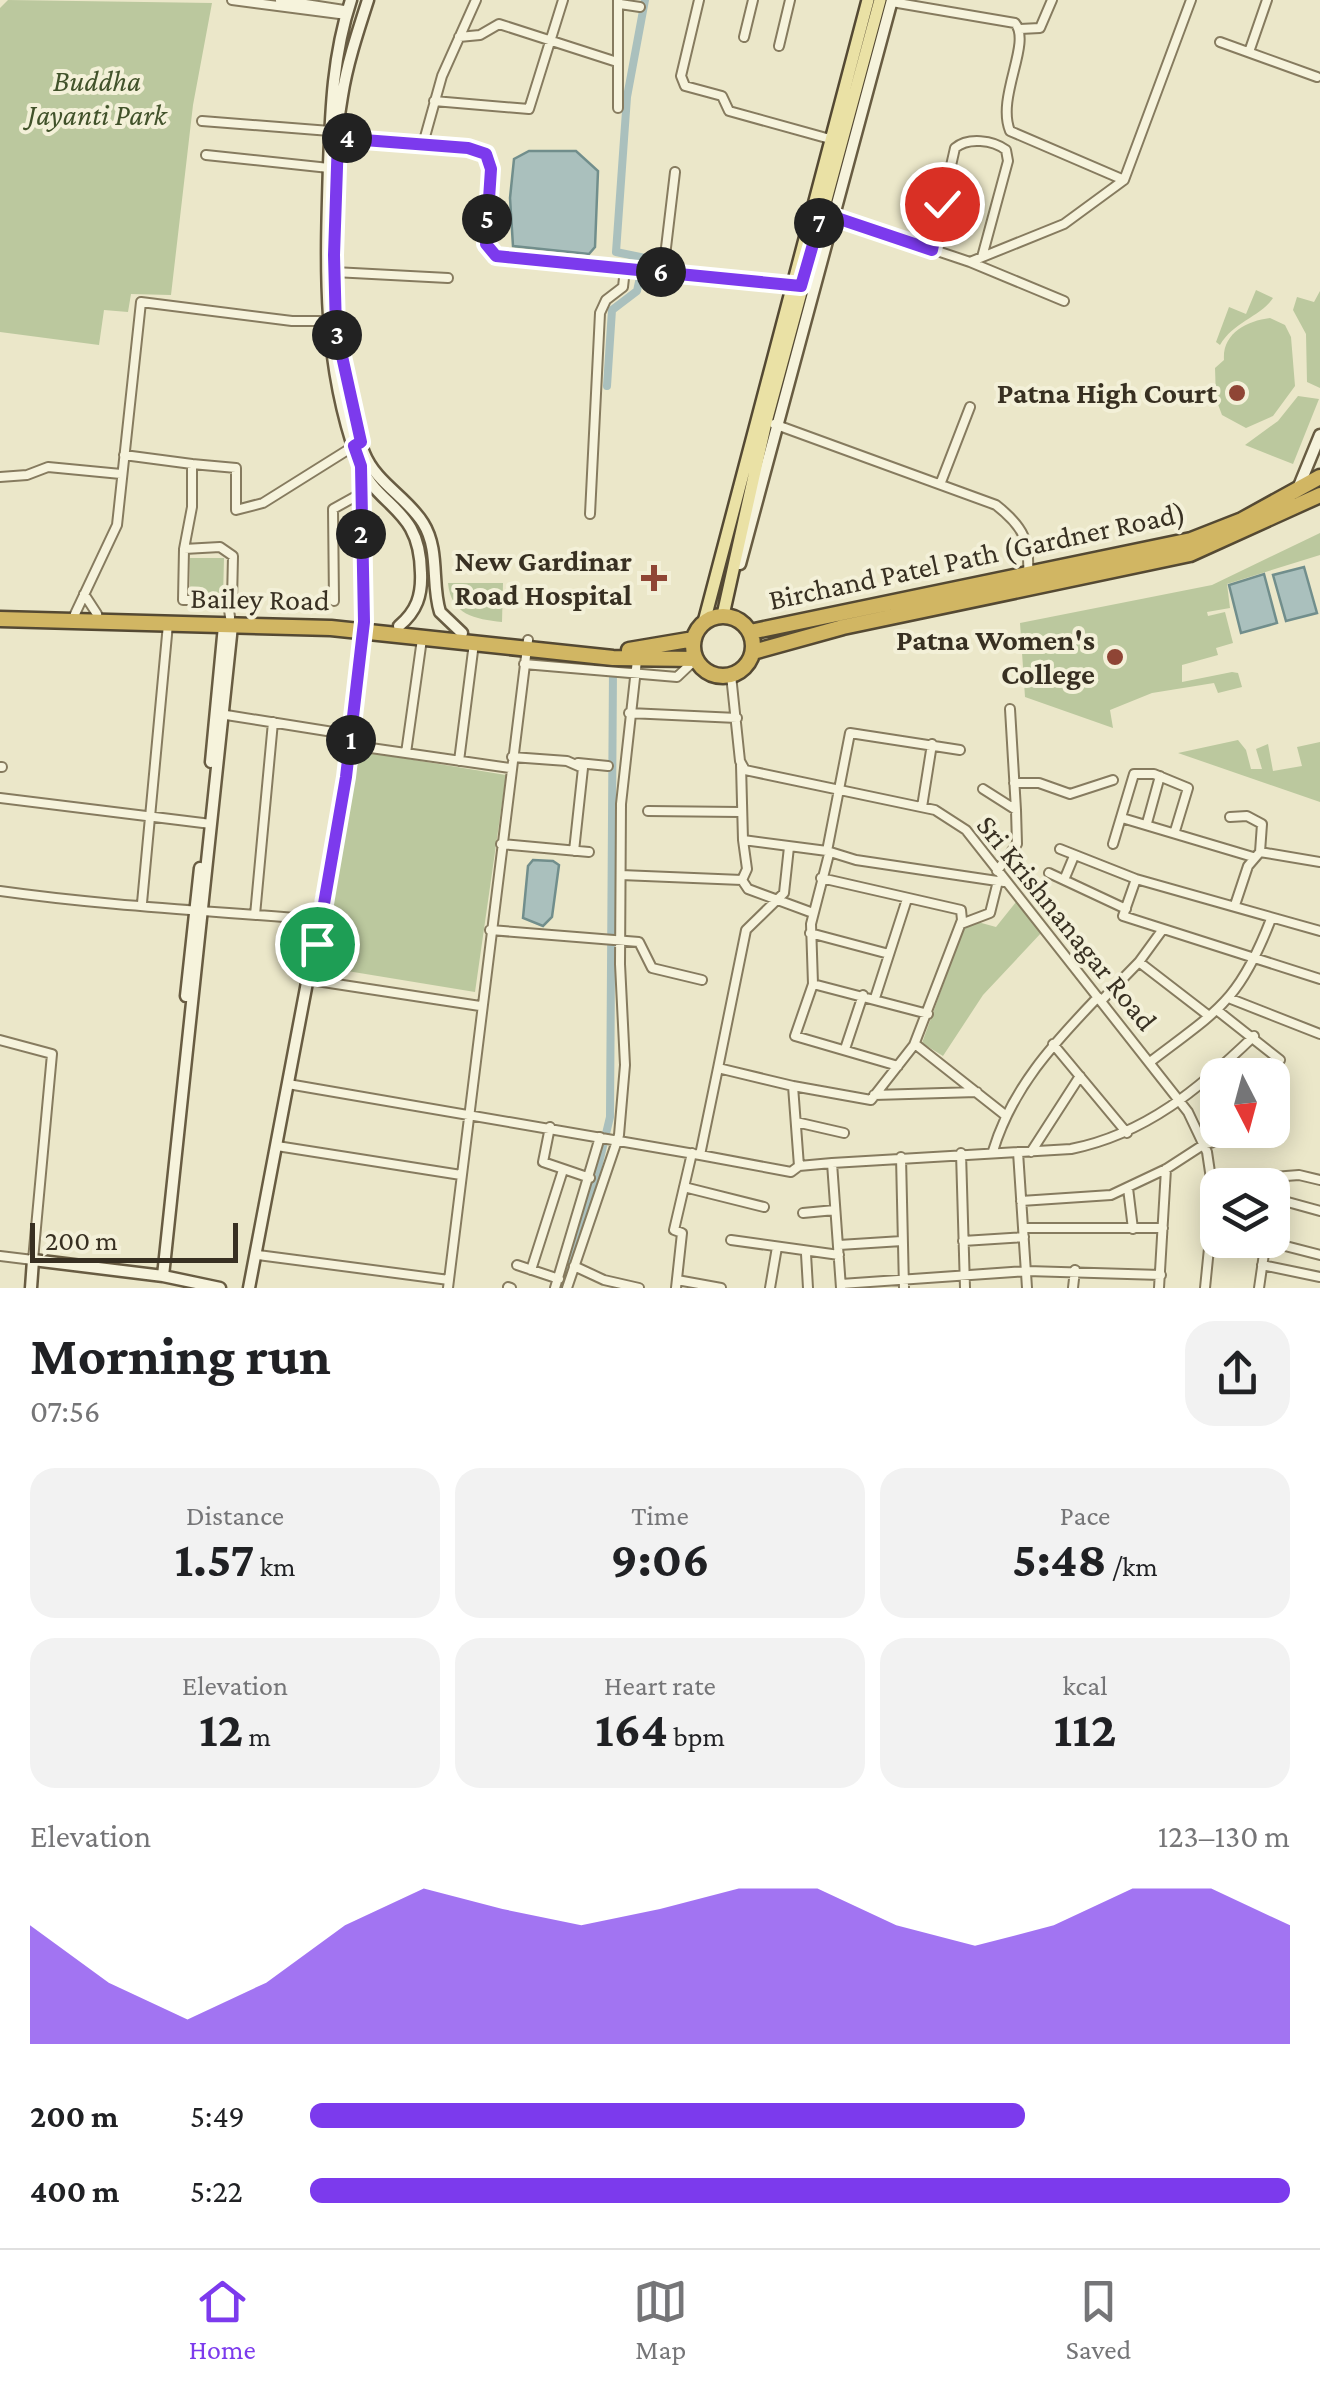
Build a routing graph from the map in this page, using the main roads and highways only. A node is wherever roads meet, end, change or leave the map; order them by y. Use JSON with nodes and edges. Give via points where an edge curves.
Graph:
{"nodes":[{"id":1,"x":868,"y":0,"type":"edge"},
{"id":2,"x":887,"y":0,"type":"edge"},
{"id":3,"x":796,"y":286,"type":"junction"},
{"id":4,"x":766,"y":422,"type":"junction"},
{"id":5,"x":1320,"y":477,"type":"edge"},
{"id":6,"x":1320,"y":496,"type":"edge"},
{"id":7,"x":1,"y":615,"type":"edge"},
{"id":8,"x":723,"y":615,"type":"junction"},
{"id":9,"x":228,"y":618,"type":"junction"},
{"id":10,"x":704,"y":622,"type":"junction"},
{"id":11,"x":363,"y":626,"type":"junction"},
{"id":12,"x":750,"y":632,"type":"junction"},
{"id":13,"x":468,"y":638,"type":"junction"},
{"id":14,"x":694,"y":640,"type":"junction"},
{"id":15,"x":526,"y":651,"type":"junction"},
{"id":16,"x":753,"y":652,"type":"junction"},
{"id":17,"x":696,"y":659,"type":"junction"}],
"edges":[{"from":1,"to":3,"type":"main road","name":"Birchand Patel Path (Gardner Road)"},
{"from":2,"to":3,"type":"main road","name":"Birchand Patel Path (Gardner Road)"},
{"from":3,"to":4,"type":"main road","name":"Birchand Patel Path (Gardner Road)"},
{"from":4,"to":8,"type":"main road","name":"Birchand Patel Path (Gardner Road)"},
{"from":4,"to":10,"type":"main road","name":"Birchand Patel Path (Gardner Road)"},
{"from":5,"to":12,"type":"highway","name":"Birchand Patel Path (Gardner Road)","via":[[1199,538]]},
{"from":6,"to":16,"type":"highway","via":[[1190,554]]},
{"from":7,"to":9,"type":"highway","name":"Bailey Road"},
{"from":7,"to":9,"type":"highway","name":"Bailey Road","via":[[168,624]]},
{"from":8,"to":10,"type":"highway"},
{"from":8,"to":12,"type":"highway"},
{"from":9,"to":11,"type":"highway","name":"Bailey Road"},
{"from":10,"to":14,"type":"highway"},
{"from":11,"to":13,"type":"highway","name":"Bailey Road"},
{"from":11,"to":13,"type":"highway","name":"Bailey Road","via":[[422,638]]},
{"from":12,"to":16,"type":"highway"},
{"from":13,"to":15,"type":"highway","name":"Bailey Road"},
{"from":14,"to":15,"type":"highway","name":"Bailey Road","via":[[637,650]]},
{"from":14,"to":17,"type":"highway"},
{"from":15,"to":17,"type":"highway","name":"Bailey Road"},
{"from":16,"to":17,"type":"highway","name":"Bailey Road","via":[[731,675],[710,673]]}]}
